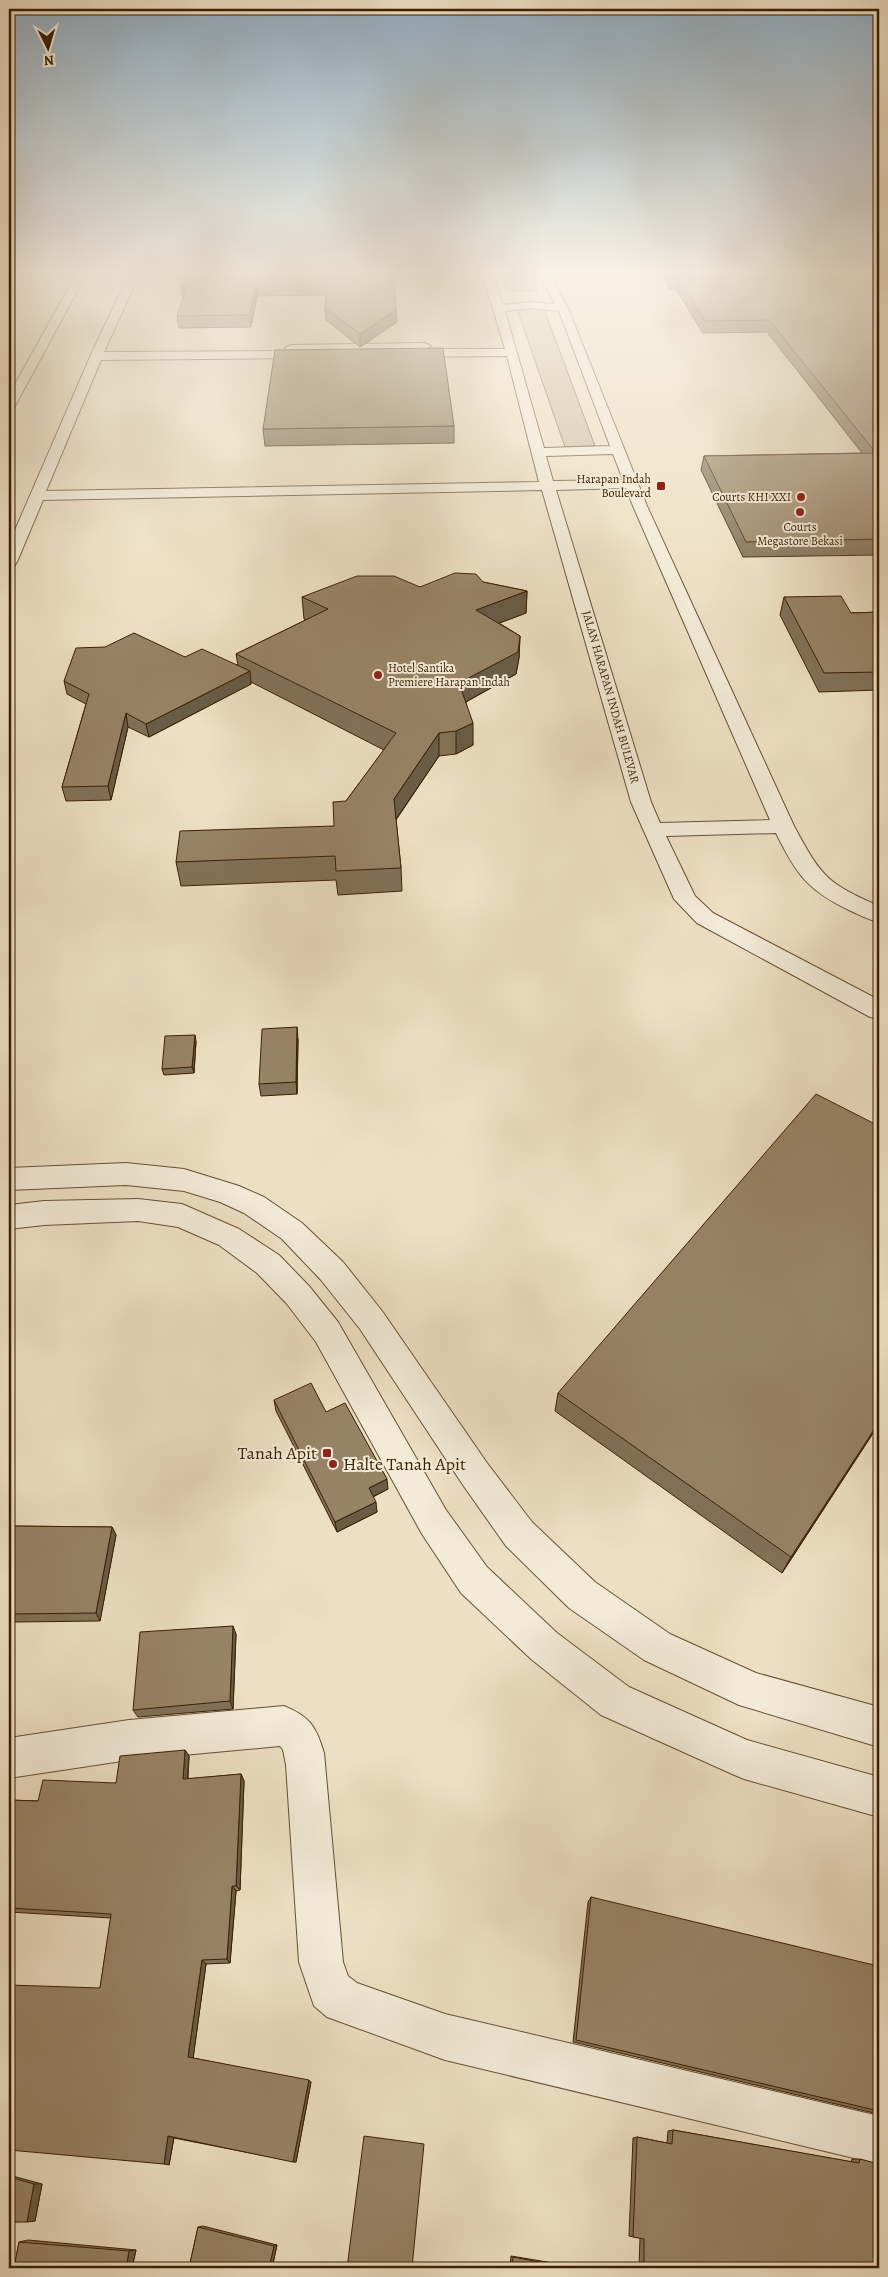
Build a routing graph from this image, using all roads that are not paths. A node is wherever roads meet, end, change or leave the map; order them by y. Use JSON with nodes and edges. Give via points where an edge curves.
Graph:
{"nodes":[{"id":1,"x":24,"y":379,"type":"edge"},
{"id":2,"x":87,"y":379,"type":"edge"},
{"id":3,"x":521,"y":379,"type":"edge"},
{"id":4,"x":591,"y":379,"type":"edge"},
{"id":5,"x":9,"y":406,"type":"edge"},
{"id":6,"x":618,"y":450,"type":"junction"},
{"id":7,"x":607,"y":468,"type":"dead end"},
{"id":8,"x":625,"y":468,"type":"junction"},
{"id":9,"x":63,"y":479,"type":"dead end"},
{"id":10,"x":44,"y":480,"type":"junction"},
{"id":11,"x":552,"y":482,"type":"junction"},
{"id":12,"x":632,"y":484,"type":"junction"},
{"id":13,"x":37,"y":496,"type":"junction"},
{"id":14,"x":639,"y":502,"type":"junction"},
{"id":15,"x":9,"y":562,"type":"edge"},
{"id":16,"x":783,"y":826,"type":"junction"},
{"id":17,"x":652,"y":830,"type":"junction"},
{"id":18,"x":879,"y":915,"type":"edge"},
{"id":19,"x":879,"y":1010,"type":"edge"},
{"id":20,"x":9,"y":1179,"type":"edge"},
{"id":21,"x":9,"y":1217,"type":"edge"},
{"id":22,"x":879,"y":1727,"type":"edge"},
{"id":23,"x":9,"y":1758,"type":"edge"},
{"id":24,"x":879,"y":1797,"type":"edge"},
{"id":25,"x":879,"y":2140,"type":"edge"}],
"edges":[{"from":1,"to":5,"type":"street"},
{"from":2,"to":10,"type":"street"},
{"from":3,"to":11,"type":"street","name":"JALAN HARAPAN INDAH BULEVAR"},
{"from":4,"to":6,"type":"street"},
{"from":6,"to":8,"type":"street"},
{"from":6,"to":11,"type":"street"},
{"from":7,"to":8,"type":"street"},
{"from":8,"to":12,"type":"street"},
{"from":9,"to":10,"type":"street"},
{"from":10,"to":13,"type":"street"},
{"from":11,"to":12,"type":"street"},
{"from":11,"to":13,"type":"street"},
{"from":11,"to":14,"type":"street","via":[[616,500]]},
{"from":11,"to":17,"type":"street","name":"JALAN HARAPAN INDAH BULEVAR","via":[[641,802]]},
{"from":12,"to":14,"type":"street"},
{"from":13,"to":15,"type":"street"},
{"from":14,"to":16,"type":"street"},
{"from":16,"to":17,"type":"street"},
{"from":16,"to":18,"type":"street","via":[[805,867],[816,880],[830,891]]},
{"from":17,"to":19,"type":"street","name":"JALAN HARAPAN INDAH BULEVAR","via":[[685,899],[705,918]]},
{"from":20,"to":22,"type":"street","via":[[126,1174],[184,1180],[254,1205],[292,1231],[332,1271],[371,1320],[519,1534],[582,1595],[657,1648],[744,1687]]},
{"from":21,"to":24,"type":"street","via":[[138,1210],[182,1216],[229,1237],[268,1264],[327,1332],[434,1522],[474,1580],[544,1646],[615,1701],[744,1759]]},
{"from":23,"to":25,"type":"street","via":[[129,1740],[284,1726],[293,1730],[301,1742],[306,1765],[321,1962],[330,1990],[343,2001],[445,2036]]}]}
